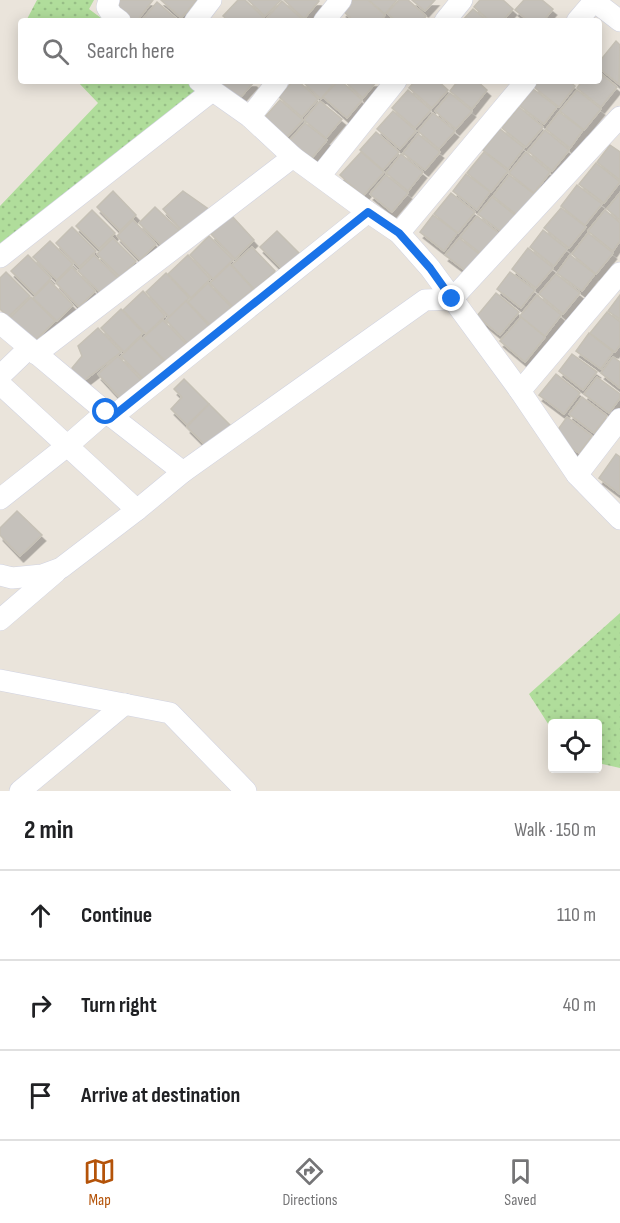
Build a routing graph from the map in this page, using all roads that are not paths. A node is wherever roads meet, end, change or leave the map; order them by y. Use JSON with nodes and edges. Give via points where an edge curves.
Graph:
{"nodes":[{"id":1,"x":109,"y":0,"type":"edge"},
{"id":2,"x":211,"y":0,"type":"edge"},
{"id":3,"x":341,"y":0,"type":"edge"},
{"id":4,"x":462,"y":0,"type":"edge"},
{"id":5,"x":594,"y":0,"type":"edge"},
{"id":6,"x":116,"y":18,"type":"edge"},
{"id":7,"x":197,"y":18,"type":"edge"},
{"id":8,"x":326,"y":18,"type":"edge"},
{"id":9,"x":447,"y":18,"type":"edge"},
{"id":10,"x":579,"y":18,"type":"edge"},
{"id":11,"x":620,"y":21,"type":"edge"},
{"id":12,"x":276,"y":84,"type":"edge"},
{"id":13,"x":394,"y":84,"type":"edge"},
{"id":14,"x":523,"y":84,"type":"edge"},
{"id":15,"x":206,"y":86,"type":"edge"},
{"id":16,"x":250,"y":117,"type":"junction"},
{"id":17,"x":620,"y":117,"type":"edge"},
{"id":18,"x":293,"y":157,"type":"junction"},
{"id":19,"x":320,"y":176,"type":"junction"},
{"id":20,"x":368,"y":212,"type":"junction"},
{"id":21,"x":399,"y":233,"type":"junction"},
{"id":22,"x":0,"y":257,"type":"edge"},
{"id":23,"x":620,"y":273,"type":"edge"},
{"id":24,"x":452,"y":299,"type":"junction"},
{"id":25,"x":0,"y":323,"type":"edge"},
{"id":26,"x":33,"y":351,"type":"junction"},
{"id":27,"x":0,"y":376,"type":"edge"},
{"id":28,"x":0,"y":384,"type":"edge"},
{"id":29,"x":520,"y":391,"type":"junction"},
{"id":30,"x":109,"y":414,"type":"junction"},
{"id":31,"x":620,"y":419,"type":"edge"},
{"id":32,"x":67,"y":446,"type":"junction"},
{"id":33,"x":183,"y":472,"type":"junction"},
{"id":34,"x":577,"y":475,"type":"junction"},
{"id":35,"x":0,"y":499,"type":"edge"},
{"id":36,"x":137,"y":510,"type":"junction"},
{"id":37,"x":620,"y":519,"type":"edge"},
{"id":38,"x":62,"y":568,"type":"junction"},
{"id":39,"x":0,"y":575,"type":"edge"},
{"id":40,"x":0,"y":620,"type":"edge"},
{"id":41,"x":0,"y":680,"type":"edge"},
{"id":42,"x":125,"y":704,"type":"junction"},
{"id":43,"x":20,"y":791,"type":"edge"},
{"id":44,"x":246,"y":791,"type":"edge"}],
"edges":[{"from":1,"to":6,"type":"street","via":[[107,8]]},
{"from":2,"to":7,"type":"street"},
{"from":3,"to":8,"type":"street"},
{"from":4,"to":9,"type":"street"},
{"from":5,"to":10,"type":"street"},
{"from":5,"to":11,"type":"street"},
{"from":12,"to":16,"type":"street"},
{"from":13,"to":19,"type":"street"},
{"from":14,"to":21,"type":"street"},
{"from":15,"to":16,"type":"street"},
{"from":15,"to":22,"type":"street"},
{"from":16,"to":18,"type":"street"},
{"from":17,"to":24,"type":"street"},
{"from":18,"to":19,"type":"street"},
{"from":18,"to":26,"type":"street"},
{"from":19,"to":20,"type":"street"},
{"from":20,"to":21,"type":"street"},
{"from":20,"to":30,"type":"street"},
{"from":21,"to":24,"type":"street"},
{"from":23,"to":29,"type":"street"},
{"from":24,"to":29,"type":"street"},
{"from":24,"to":33,"type":"street","via":[[425,300]]},
{"from":25,"to":26,"type":"street"},
{"from":26,"to":27,"type":"street"},
{"from":26,"to":30,"type":"street"},
{"from":28,"to":32,"type":"street"},
{"from":29,"to":34,"type":"street"},
{"from":30,"to":32,"type":"street"},
{"from":30,"to":33,"type":"street"},
{"from":31,"to":34,"type":"street"},
{"from":32,"to":35,"type":"street"},
{"from":32,"to":36,"type":"street"},
{"from":33,"to":36,"type":"street"},
{"from":34,"to":37,"type":"street"},
{"from":36,"to":38,"type":"street"},
{"from":38,"to":39,"type":"street","via":[[42,575]]},
{"from":38,"to":40,"type":"street"},
{"from":41,"to":42,"type":"street"},
{"from":42,"to":43,"type":"street"},
{"from":42,"to":44,"type":"street","via":[[170,713]]}]}
